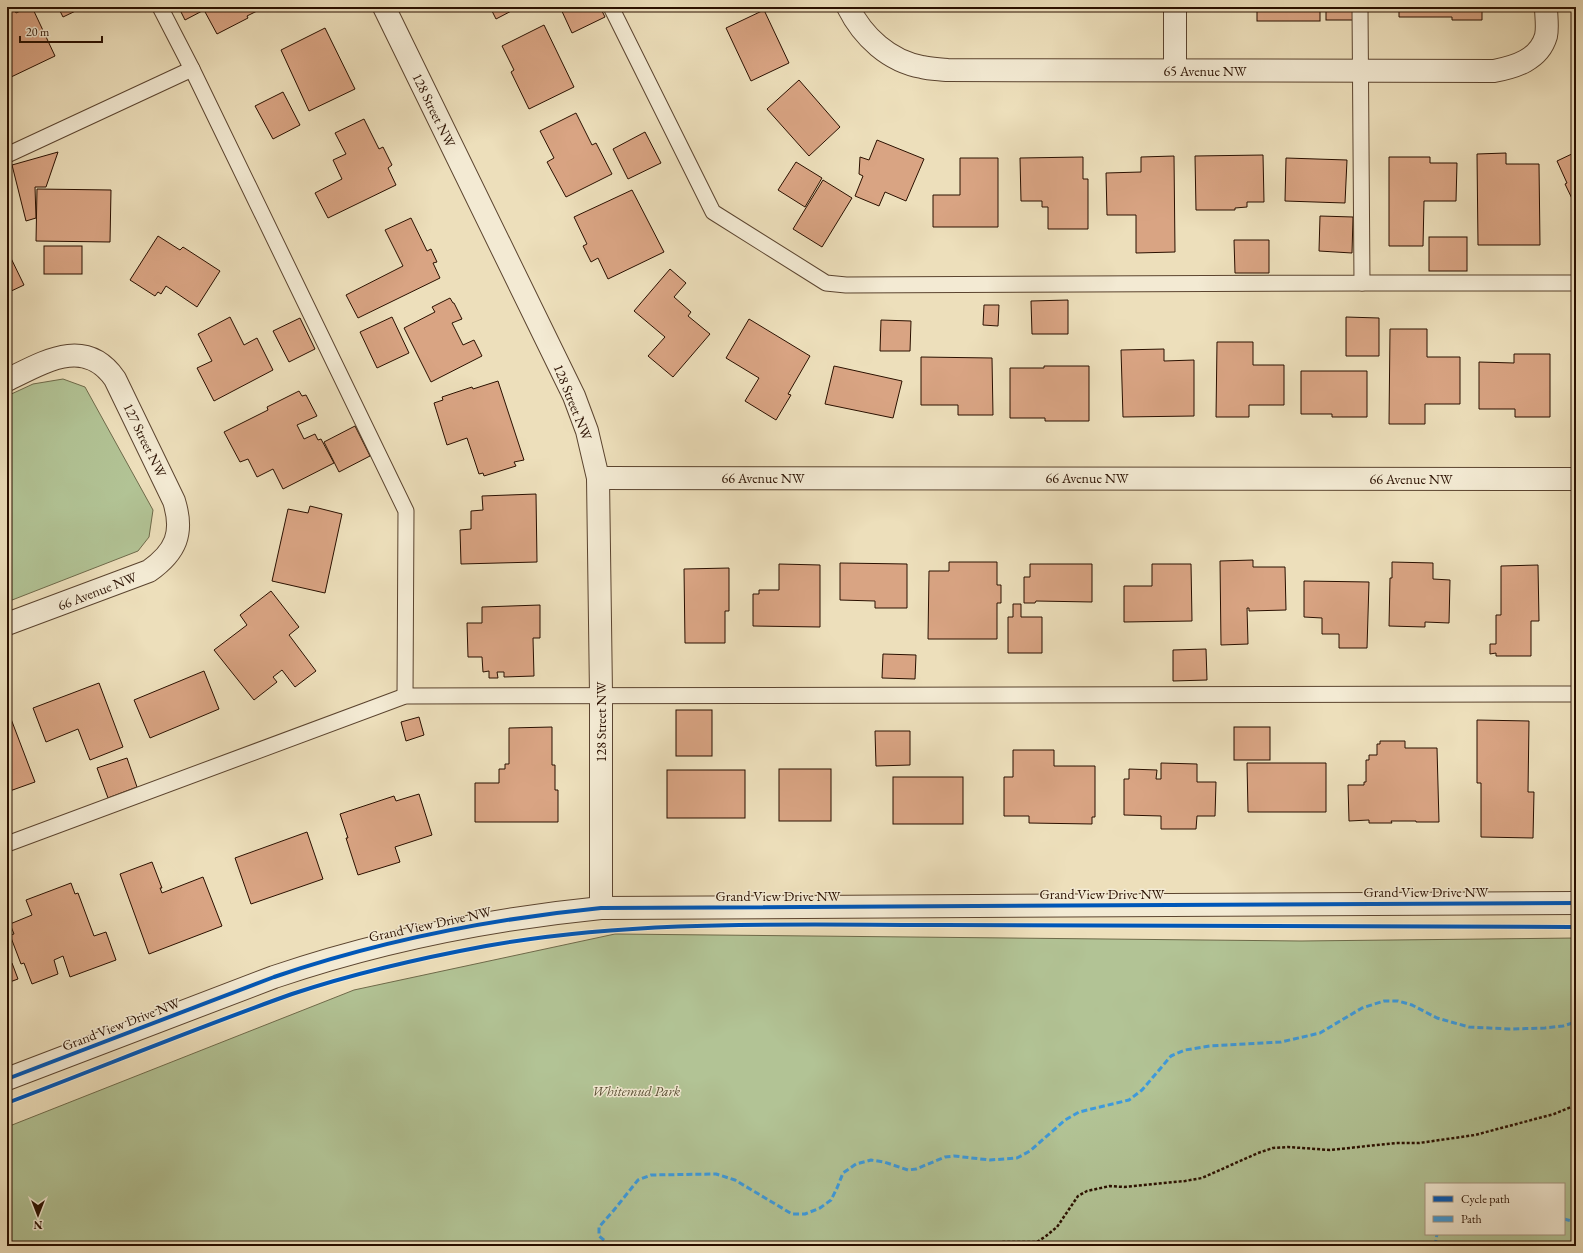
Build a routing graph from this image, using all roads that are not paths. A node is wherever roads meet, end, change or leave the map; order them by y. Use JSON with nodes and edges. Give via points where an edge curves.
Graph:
{"nodes":[{"id":1,"x":160,"y":7,"type":"edge"},
{"id":2,"x":384,"y":7,"type":"edge"},
{"id":3,"x":611,"y":7,"type":"edge"},
{"id":4,"x":848,"y":7,"type":"edge"},
{"id":5,"x":1175,"y":7,"type":"edge"},
{"id":6,"x":1360,"y":7,"type":"edge"},
{"id":7,"x":1546,"y":7,"type":"edge"},
{"id":8,"x":192,"y":68,"type":"junction"},
{"id":9,"x":1175,"y":70,"type":"junction"},
{"id":10,"x":1361,"y":71,"type":"junction"},
{"id":11,"x":7,"y":155,"type":"edge"},
{"id":12,"x":1362,"y":283,"type":"junction"},
{"id":13,"x":1576,"y":283,"type":"edge"},
{"id":14,"x":7,"y":380,"type":"edge"},
{"id":15,"x":598,"y":478,"type":"junction"},
{"id":16,"x":1576,"y":479,"type":"edge"},
{"id":17,"x":176,"y":541,"type":"joint"},
{"id":18,"x":7,"y":624,"type":"edge"},
{"id":19,"x":601,"y":694,"type":"junction"},
{"id":20,"x":1576,"y":694,"type":"edge"},
{"id":21,"x":405,"y":696,"type":"junction"},
{"id":22,"x":7,"y":844,"type":"edge"},
{"id":23,"x":1576,"y":903,"type":"edge"},
{"id":24,"x":601,"y":908,"type":"junction"},
{"id":25,"x":7,"y":1079,"type":"edge"}],
"edges":[{"from":1,"to":8,"type":"lane"},
{"from":2,"to":15,"type":"street","name":"128 Street NW","via":[[574,396],[587,431]]},
{"from":3,"to":12,"type":"lane","via":[[713,212],[826,283]]},
{"from":4,"to":9,"type":"street","name":"65 Avenue NW","via":[[866,36],[884,51],[922,67],[947,70]]},
{"from":5,"to":9,"type":"street"},
{"from":6,"to":10,"type":"lane"},
{"from":7,"to":10,"type":"street","name":"65 Avenue NW","via":[[1546,36],[1539,49],[1527,61],[1512,68],[1494,71]]},
{"from":8,"to":11,"type":"lane"},
{"from":8,"to":21,"type":"lane","via":[[406,512]]},
{"from":9,"to":10,"type":"street","name":"65 Avenue NW"},
{"from":10,"to":12,"type":"lane"},
{"from":12,"to":13,"type":"lane"},
{"from":14,"to":17,"type":"street","name":"127 Street NW","via":[[60,356],[84,356],[98,360],[108,369],[174,501],[179,527]]},
{"from":15,"to":16,"type":"street","name":"66 Avenue NW"},
{"from":15,"to":19,"type":"street","name":"128 Street NW"},
{"from":17,"to":18,"type":"street","name":"66 Avenue NW","via":[[170,552],[149,571]]},
{"from":19,"to":20,"type":"lane"},
{"from":19,"to":21,"type":"lane"},
{"from":19,"to":24,"type":"street","name":"128 Street NW"},
{"from":21,"to":22,"type":"lane"},
{"from":23,"to":24,"type":"street","name":"Grand View Drive NW"},
{"from":24,"to":25,"type":"street","name":"Grand View Drive NW","via":[[490,922],[420,936],[309,965]]}]}
